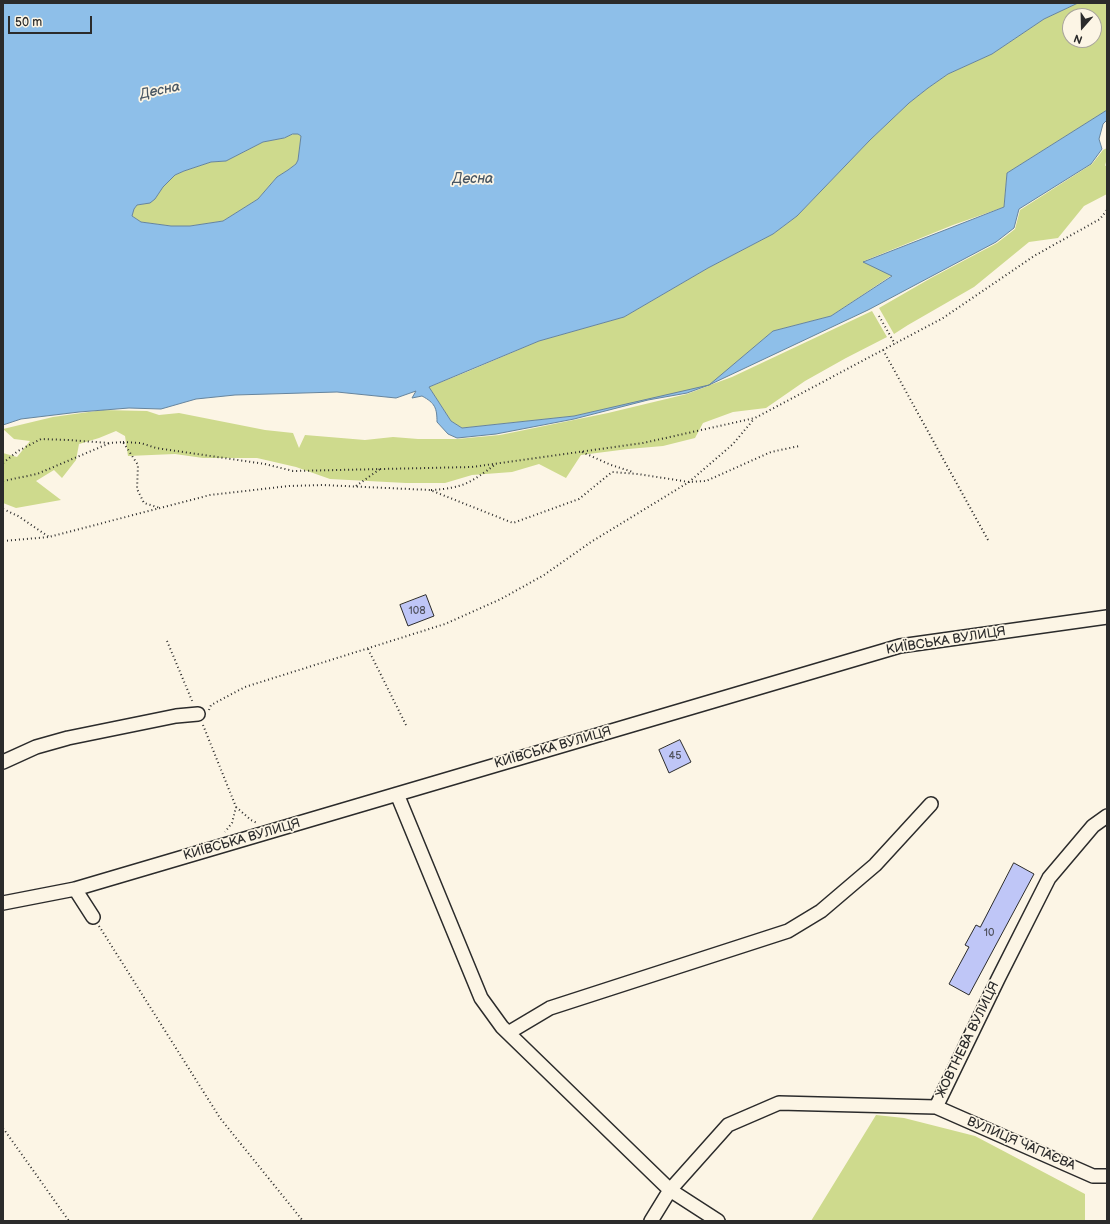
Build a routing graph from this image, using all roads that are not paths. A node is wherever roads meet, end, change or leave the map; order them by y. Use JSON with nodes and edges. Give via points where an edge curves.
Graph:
{"nodes":[{"id":1,"x":1107,"y":617,"type":"edge"},
{"id":2,"x":203,"y":712,"type":"road end"},
{"id":3,"x":3,"y":762,"type":"edge"},
{"id":4,"x":397,"y":794,"type":"junction"},
{"id":5,"x":931,"y":804,"type":"dead end"},
{"id":6,"x":1107,"y":816,"type":"edge"},
{"id":7,"x":75,"y":889,"type":"junction"},
{"id":8,"x":3,"y":903,"type":"edge"},
{"id":9,"x":93,"y":917,"type":"road end"},
{"id":10,"x":508,"y":1032,"type":"junction"},
{"id":11,"x":936,"y":1107,"type":"junction"},
{"id":12,"x":1107,"y":1176,"type":"edge"},
{"id":13,"x":670,"y":1190,"type":"junction"},
{"id":14,"x":651,"y":1221,"type":"edge"},
{"id":15,"x":718,"y":1221,"type":"edge"}],
"edges":[{"from":1,"to":4,"type":"street","name":"КИЇВСЬКА ВУЛИЦЯ","via":[[900,646]]},
{"from":2,"to":3,"type":"street","via":[[68,738],[36,747]]},
{"from":4,"to":7,"type":"street","name":"КИЇВСЬКА ВУЛИЦЯ"},
{"from":4,"to":10,"type":"street","via":[[481,998]]},
{"from":5,"to":10,"type":"street","via":[[874,865],[821,911],[788,931],[550,1008]]},
{"from":6,"to":11,"type":"street","name":"ЖОВТНЕВА ВУЛИЦЯ","via":[[1093,826],[1049,878]]},
{"from":7,"to":8,"type":"street","name":"КИЇВСЬКА ВУЛИЦЯ"},
{"from":7,"to":9,"type":"street"},
{"from":10,"to":13,"type":"street"},
{"from":11,"to":12,"type":"street","name":"ВУЛИЦЯ ЧАПАЄВА","via":[[1093,1176]]},
{"from":11,"to":13,"type":"street","name":"ЖОВТНЕВА ВУЛИЦЯ","via":[[779,1103],[728,1125]]},
{"from":13,"to":14,"type":"street","name":"ЖОВТНЕВА ВУЛИЦЯ"},
{"from":13,"to":15,"type":"street"}]}
